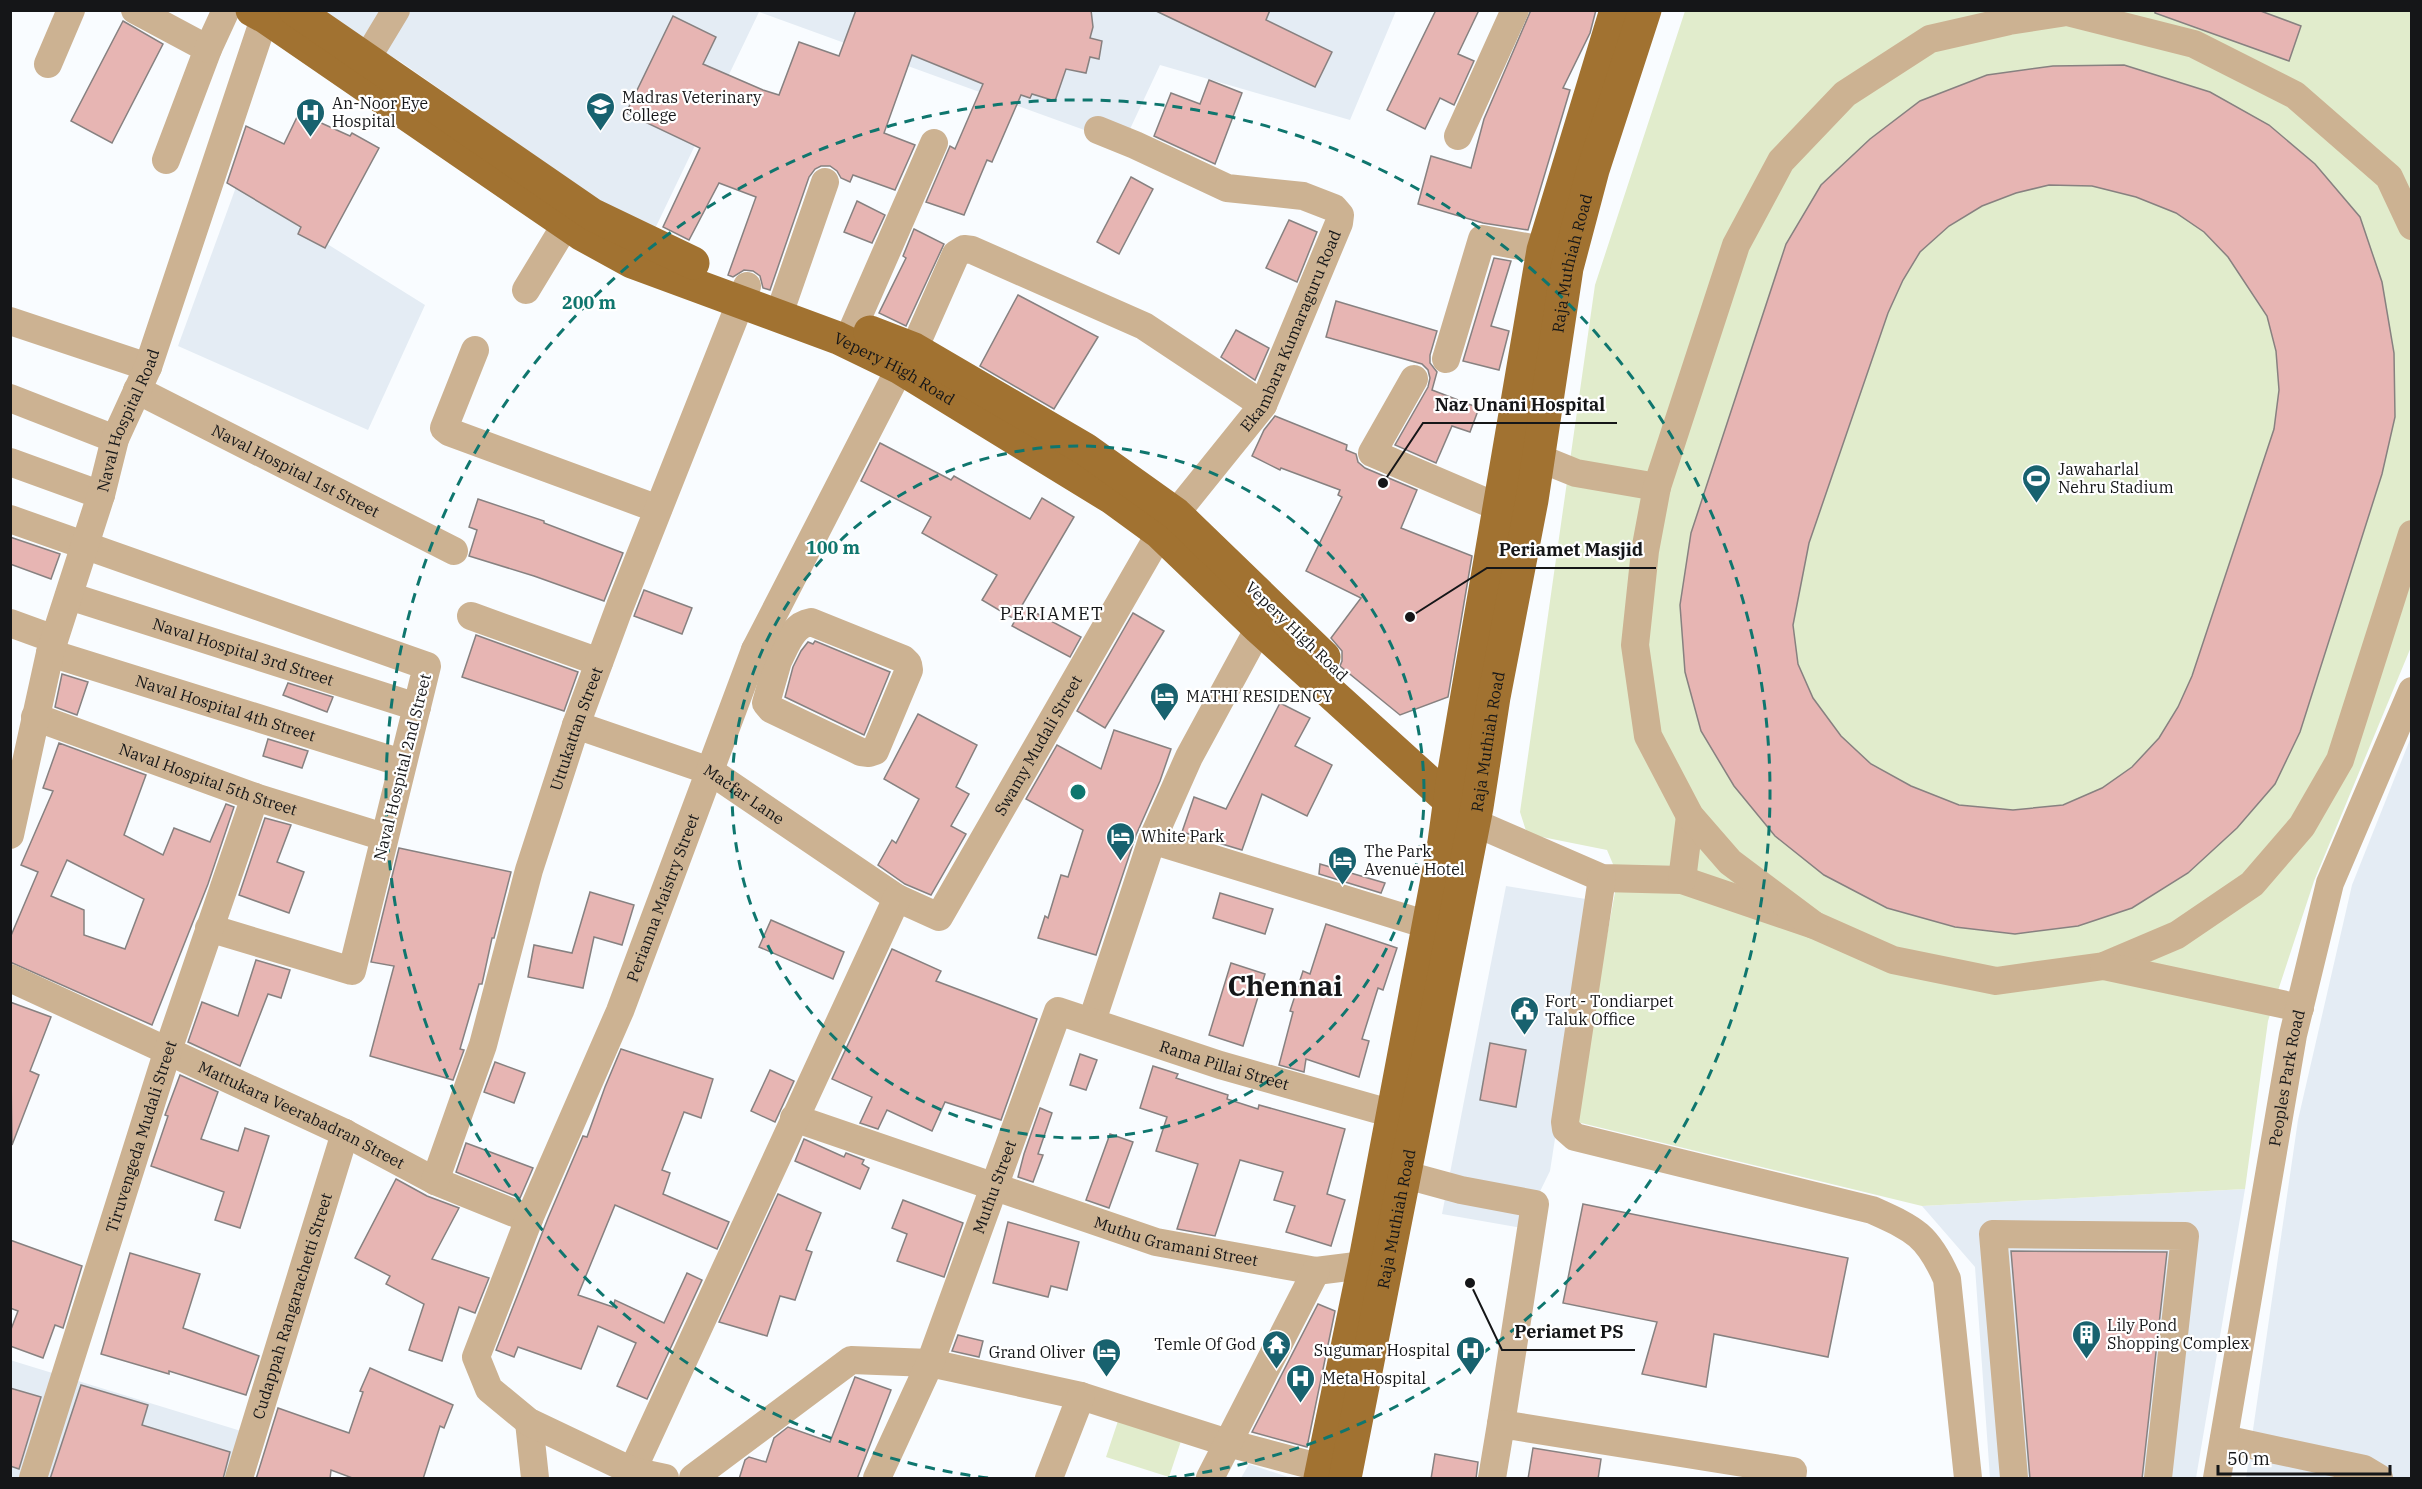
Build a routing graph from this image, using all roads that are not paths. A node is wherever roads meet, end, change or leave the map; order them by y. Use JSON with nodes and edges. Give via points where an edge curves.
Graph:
{"nodes":[{"id":1,"x":71,"y":10,"type":"edge"},
{"id":2,"x":135,"y":10,"type":"edge"},
{"id":3,"x":226,"y":10,"type":"edge"},
{"id":4,"x":396,"y":10,"type":"edge"},
{"id":5,"x":1515,"y":10,"type":"edge"},
{"id":6,"x":1616,"y":10,"type":"edge"},
{"id":7,"x":1645,"y":10,"type":"edge"},
{"id":8,"x":2067,"y":11,"type":"edge"},
{"id":9,"x":270,"y":12,"type":"edge"},
{"id":10,"x":208,"y":49,"type":"junction"},
{"id":11,"x":367,"y":58,"type":"junction"},
{"id":12,"x":48,"y":64,"type":"dead end"},
{"id":13,"x":1098,"y":130,"type":"dead end"},
{"id":14,"x":1458,"y":136,"type":"dead end"},
{"id":15,"x":934,"y":143,"type":"dead end"},
{"id":16,"x":166,"y":160,"type":"dead end"},
{"id":17,"x":825,"y":182,"type":"dead end"},
{"id":18,"x":566,"y":224,"type":"junction"},
{"id":19,"x":2412,"y":226,"type":"edge"},
{"id":20,"x":1543,"y":250,"type":"junction"},
{"id":21,"x":526,"y":290,"type":"dead end"},
{"id":22,"x":744,"y":294,"type":"junction"},
{"id":23,"x":784,"y":300,"type":"junction"},
{"id":24,"x":10,"y":321,"type":"edge"},
{"id":25,"x":854,"y":326,"type":"junction"},
{"id":26,"x":475,"y":350,"type":"dead end"},
{"id":27,"x":907,"y":358,"type":"junction"},
{"id":28,"x":1446,"y":359,"type":"dead end"},
{"id":29,"x":143,"y":379,"type":"junction"},
{"id":30,"x":1413,"y":379,"type":"dead end"},
{"id":31,"x":10,"y":398,"type":"edge"},
{"id":32,"x":1263,"y":405,"type":"junction"},
{"id":33,"x":115,"y":439,"type":"junction"},
{"id":34,"x":1524,"y":457,"type":"junction"},
{"id":35,"x":10,"y":462,"type":"edge"},
{"id":36,"x":1657,"y":487,"type":"junction"},
{"id":37,"x":100,"y":495,"type":"junction"},
{"id":38,"x":1498,"y":507,"type":"junction"},
{"id":39,"x":657,"y":510,"type":"junction"},
{"id":40,"x":10,"y":519,"type":"edge"},
{"id":41,"x":1168,"y":524,"type":"junction"},
{"id":42,"x":2412,"y":534,"type":"edge"},
{"id":43,"x":83,"y":545,"type":"junction"},
{"id":44,"x":454,"y":550,"type":"dead end"},
{"id":45,"x":69,"y":596,"type":"junction"},
{"id":46,"x":471,"y":616,"type":"dead end"},
{"id":47,"x":10,"y":623,"type":"edge"},
{"id":48,"x":1259,"y":628,"type":"junction"},
{"id":49,"x":52,"y":646,"type":"junction"},
{"id":50,"x":766,"y":656,"type":"junction"},
{"id":51,"x":599,"y":662,"type":"junction"},
{"id":52,"x":2412,"y":692,"type":"edge"},
{"id":53,"x":417,"y":707,"type":"junction"},
{"id":54,"x":35,"y":717,"type":"junction"},
{"id":55,"x":576,"y":725,"type":"junction"},
{"id":56,"x":402,"y":763,"type":"junction"},
{"id":57,"x":710,"y":771,"type":"junction"},
{"id":58,"x":15,"y":788,"type":"edge"},
{"id":59,"x":255,"y":797,"type":"junction"},
{"id":60,"x":1463,"y":803,"type":"junction"},
{"id":61,"x":1690,"y":816,"type":"junction"},
{"id":62,"x":10,"y":835,"type":"edge"},
{"id":63,"x":384,"y":837,"type":"junction"},
{"id":64,"x":1152,"y":840,"type":"junction"},
{"id":65,"x":1602,"y":878,"type":"junction"},
{"id":66,"x":1682,"y":880,"type":"junction"},
{"id":67,"x":897,"y":898,"type":"junction"},
{"id":68,"x":1428,"y":925,"type":"junction"},
{"id":69,"x":1814,"y":926,"type":"junction"},
{"id":70,"x":209,"y":928,"type":"junction"},
{"id":71,"x":2104,"y":966,"type":"junction"},
{"id":72,"x":10,"y":978,"type":"edge"},
{"id":73,"x":2300,"y":1008,"type":"junction"},
{"id":74,"x":1058,"y":1011,"type":"joint"},
{"id":75,"x":1092,"y":1021,"type":"junction"},
{"id":76,"x":168,"y":1050,"type":"junction"},
{"id":77,"x":1393,"y":1114,"type":"junction"},
{"id":78,"x":794,"y":1118,"type":"junction"},
{"id":79,"x":345,"y":1133,"type":"junction"},
{"id":80,"x":1394,"y":1173,"type":"junction"},
{"id":81,"x":435,"y":1181,"type":"junction"},
{"id":82,"x":994,"y":1186,"type":"junction"},
{"id":83,"x":529,"y":1220,"type":"junction"},
{"id":84,"x":1364,"y":1265,"type":"junction"},
{"id":85,"x":1316,"y":1271,"type":"junction"},
{"id":86,"x":930,"y":1363,"type":"junction"},
{"id":87,"x":1081,"y":1396,"type":"junction"},
{"id":88,"x":529,"y":1422,"type":"junction"},
{"id":89,"x":1501,"y":1424,"type":"junction"},
{"id":90,"x":2223,"y":1439,"type":"junction"},
{"id":91,"x":1228,"y":1443,"type":"junction"},
{"id":92,"x":631,"y":1475,"type":"edge"},
{"id":93,"x":1329,"y":1475,"type":"edge"},
{"id":94,"x":883,"y":1477,"type":"edge"},
{"id":95,"x":33,"y":1479,"type":"edge"},
{"id":96,"x":239,"y":1479,"type":"edge"},
{"id":97,"x":535,"y":1479,"type":"edge"},
{"id":98,"x":664,"y":1479,"type":"edge"},
{"id":99,"x":693,"y":1479,"type":"edge"},
{"id":100,"x":1048,"y":1479,"type":"edge"},
{"id":101,"x":1210,"y":1479,"type":"edge"},
{"id":102,"x":1492,"y":1479,"type":"edge"},
{"id":103,"x":1792,"y":1479,"type":"edge"},
{"id":104,"x":1968,"y":1479,"type":"edge"},
{"id":105,"x":2014,"y":1479,"type":"edge"},
{"id":106,"x":2158,"y":1479,"type":"edge"},
{"id":107,"x":2217,"y":1479,"type":"edge"},
{"id":108,"x":2379,"y":1479,"type":"edge"}],
"edges":[{"from":1,"to":12,"type":"street"},
{"from":2,"to":10,"type":"street"},
{"from":3,"to":10,"type":"street"},
{"from":4,"to":11,"type":"street"},
{"from":5,"to":14,"type":"street"},
{"from":6,"to":20,"type":"main road","name":"Raja Muthiah Road"},
{"from":7,"to":34,"type":"main road","name":"Raja Muthiah Road","via":[[1593,170]]},
{"from":8,"to":19,"type":"street","via":[[2194,45],[2295,94],[2389,177]]},
{"from":8,"to":36,"type":"street","via":[[1930,39],[1845,94],[1781,161],[1736,246]]},
{"from":9,"to":11,"type":"main road","name":"Vepery High Road"},
{"from":9,"to":18,"type":"main road","name":"Vepery High Road"},
{"from":9,"to":29,"type":"street","name":"Naval Hospital Road"},
{"from":10,"to":16,"type":"street"},
{"from":11,"to":22,"type":"main road","name":"Vepery High Road","via":[[593,215]]},
{"from":13,"to":32,"type":"street","name":"Ekambara Kumaraguru Road","via":[[1227,188],[1303,196],[1334,208],[1340,215]]},
{"from":15,"to":25,"type":"street"},
{"from":17,"to":23,"type":"street"},
{"from":18,"to":21,"type":"street"},
{"from":18,"to":22,"type":"main road","name":"Vepery High Road","via":[[632,262]]},
{"from":20,"to":28,"type":"street","via":[[1482,239]]},
{"from":20,"to":34,"type":"main road","name":"Raja Muthiah Road"},
{"from":22,"to":23,"type":"main road","name":"Vepery High Road"},
{"from":22,"to":27,"type":"main road","name":"Vepery High Road","via":[[838,338]]},
{"from":22,"to":39,"type":"street","name":"Uttukattan Street"},
{"from":23,"to":25,"type":"main road","name":"Vepery High Road"},
{"from":24,"to":29,"type":"street","name":"Naval Hospital 1st Street"},
{"from":25,"to":27,"type":"main road","name":"Vepery High Road"},
{"from":26,"to":39,"type":"street","via":[[444,428]]},
{"from":27,"to":32,"type":"street","name":"Perianna Maistry Street","via":[[956,254],[972,250],[1144,326]]},
{"from":27,"to":41,"type":"main road","name":"Vepery High Road","via":[[1085,449]]},
{"from":27,"to":50,"type":"street","name":"Perianna Maistry Street"},
{"from":29,"to":33,"type":"street","name":"Naval Hospital Road"},
{"from":29,"to":44,"type":"street","name":"Naval Hospital 1st Street"},
{"from":30,"to":38,"type":"street","via":[[1372,453]]},
{"from":31,"to":33,"type":"street"},
{"from":32,"to":41,"type":"street","name":"Ekambara Kumaraguru Road"},
{"from":33,"to":37,"type":"street","name":"Naval Hospital Road"},
{"from":34,"to":36,"type":"street","via":[[1576,474]]},
{"from":34,"to":38,"type":"main road","name":"Raja Muthiah Road"},
{"from":34,"to":60,"type":"main road","name":"Raja Muthiah Road","via":[[1494,697]]},
{"from":35,"to":37,"type":"street"},
{"from":36,"to":61,"type":"street","via":[[1645,551],[1635,645],[1648,736]]},
{"from":37,"to":43,"type":"street","name":"Naval Hospital Road"},
{"from":38,"to":60,"type":"main road","name":"Raja Muthiah Road"},
{"from":39,"to":51,"type":"street","name":"Uttukattan Street"},
{"from":40,"to":43,"type":"street"},
{"from":41,"to":48,"type":"main road","name":"Vepery High Road"},
{"from":41,"to":60,"type":"main road","name":"Vepery High Road"},
{"from":41,"to":67,"type":"street","name":"Swamy Mudali Street","via":[[939,916]]},
{"from":42,"to":71,"type":"street","via":[[2340,760],[2302,826],[2253,884],[2177,935]]},
{"from":43,"to":45,"type":"street","name":"Naval Hospital Road"},
{"from":43,"to":53,"type":"street","name":"Naval Hospital 2nd Street","via":[[427,666]]},
{"from":45,"to":49,"type":"street","name":"Naval Hospital Road"},
{"from":45,"to":53,"type":"street","name":"Naval Hospital 3rd Street"},
{"from":46,"to":51,"type":"street"},
{"from":47,"to":49,"type":"street","name":"Naval Hospital 4th Street"},
{"from":48,"to":60,"type":"main road","name":"Vepery High Road"},
{"from":48,"to":64,"type":"street","via":[[1189,757]]},
{"from":49,"to":54,"type":"street","name":"Naval Hospital Road"},
{"from":49,"to":56,"type":"street","name":"Naval Hospital 4th Street"},
{"from":50,"to":50,"type":"street","via":[[797,628],[811,622],[903,659],[909,670],[875,751],[861,752],[771,709],[766,703]]},
{"from":50,"to":57,"type":"street","name":"Perianna Maistry Street"},
{"from":51,"to":55,"type":"street","name":"Uttukattan Street"},
{"from":52,"to":73,"type":"street","name":"Peoples Park Road","via":[[2330,883]]},
{"from":53,"to":56,"type":"street","name":"Naval Hospital 2nd Street"},
{"from":54,"to":58,"type":"street","name":"Naval Hospital Road"},
{"from":54,"to":59,"type":"street","name":"Naval Hospital 5th Street"},
{"from":55,"to":57,"type":"street","name":"Macfar Lane"},
{"from":55,"to":81,"type":"street","name":"Uttukattan Street","via":[[529,870],[483,1045]]},
{"from":56,"to":63,"type":"street","name":"Naval Hospital 2nd Street"},
{"from":57,"to":67,"type":"street","name":"Macfar Lane"},
{"from":57,"to":83,"type":"street","name":"Perianna Maistry Street","via":[[620,1011]]},
{"from":58,"to":62,"type":"street","name":"Naval Hospital Road"},
{"from":59,"to":63,"type":"street","name":"Naval Hospital 5th Street"},
{"from":59,"to":70,"type":"street","name":"Tiruvengeda Mudali Street"},
{"from":60,"to":65,"type":"street"},
{"from":60,"to":68,"type":"main road","name":"Raja Muthiah Road","via":[[1444,842]]},
{"from":60,"to":80,"type":"main road","name":"Raja Muthiah Road"},
{"from":61,"to":66,"type":"street"},
{"from":61,"to":69,"type":"street","via":[[1730,862]]},
{"from":63,"to":70,"type":"street","name":"Naval Hospital 2nd Street","via":[[352,971]]},
{"from":64,"to":68,"type":"street"},
{"from":64,"to":75,"type":"street"},
{"from":65,"to":66,"type":"street"},
{"from":65,"to":104,"type":"street","via":[[1566,1129],[1575,1137],[1872,1210],[1922,1236],[1947,1279]]},
{"from":66,"to":69,"type":"street"},
{"from":67,"to":78,"type":"street"},
{"from":68,"to":77,"type":"main road","name":"Raja Muthiah Road"},
{"from":69,"to":71,"type":"street","via":[[1893,960],[1996,981]]},
{"from":70,"to":76,"type":"street","name":"Tiruvengeda Mudali Street"},
{"from":71,"to":73,"type":"street"},
{"from":72,"to":76,"type":"street","name":"Mattukara Veerabadran Street"},
{"from":73,"to":90,"type":"street","name":"Peoples Park Road"},
{"from":74,"to":75,"type":"street","name":"Rama Pillai Street"},
{"from":74,"to":82,"type":"street","name":"Muthu Street"},
{"from":75,"to":77,"type":"street","name":"Rama Pillai Street","via":[[1220,1065]]},
{"from":76,"to":79,"type":"street","name":"Mattukara Veerabadran Street"},
{"from":76,"to":95,"type":"street","name":"Tiruvengeda Mudali Street"},
{"from":77,"to":80,"type":"main road","name":"Raja Muthiah Road"},
{"from":78,"to":82,"type":"street","name":"Muthu Gramani Street"},
{"from":78,"to":92,"type":"street"},
{"from":79,"to":81,"type":"street","name":"Mattukara Veerabadran Street"},
{"from":79,"to":96,"type":"street","name":"Cudappah Rangarachetti Street"},
{"from":80,"to":84,"type":"main road","name":"Raja Muthiah Road"},
{"from":80,"to":89,"type":"street","via":[[1535,1204]]},
{"from":80,"to":93,"type":"main road","name":"Raja Muthiah Road"},
{"from":81,"to":83,"type":"street","name":"Mattukara Veerabadran Street"},
{"from":82,"to":85,"type":"street","name":"Muthu Gramani Street","via":[[1156,1242]]},
{"from":82,"to":86,"type":"street","name":"Muthu Street"},
{"from":83,"to":88,"type":"street","name":"Perianna Maistry Street","via":[[476,1357],[489,1389]]},
{"from":84,"to":85,"type":"street","name":"Muthu Gramani Street"},
{"from":84,"to":93,"type":"main road","name":"Raja Muthiah Road"},
{"from":85,"to":91,"type":"street"},
{"from":86,"to":87,"type":"street"},
{"from":86,"to":94,"type":"street","name":"Muthu Street"},
{"from":86,"to":99,"type":"street","via":[[850,1360]]},
{"from":87,"to":91,"type":"street"},
{"from":87,"to":100,"type":"street"},
{"from":88,"to":92,"type":"street","name":"Perianna Maistry Street"},
{"from":88,"to":97,"type":"street"},
{"from":89,"to":102,"type":"street"},
{"from":89,"to":103,"type":"street","via":[[1793,1471]]},
{"from":90,"to":107,"type":"street","name":"Peoples Park Road"},
{"from":90,"to":108,"type":"street","via":[[2364,1468]]},
{"from":91,"to":93,"type":"street"},
{"from":91,"to":101,"type":"street"},
{"from":92,"to":98,"type":"street","name":"Perianna Maistry Street"},
{"from":105,"to":106,"type":"street","via":[[1993,1234],[2186,1236]]}]}
